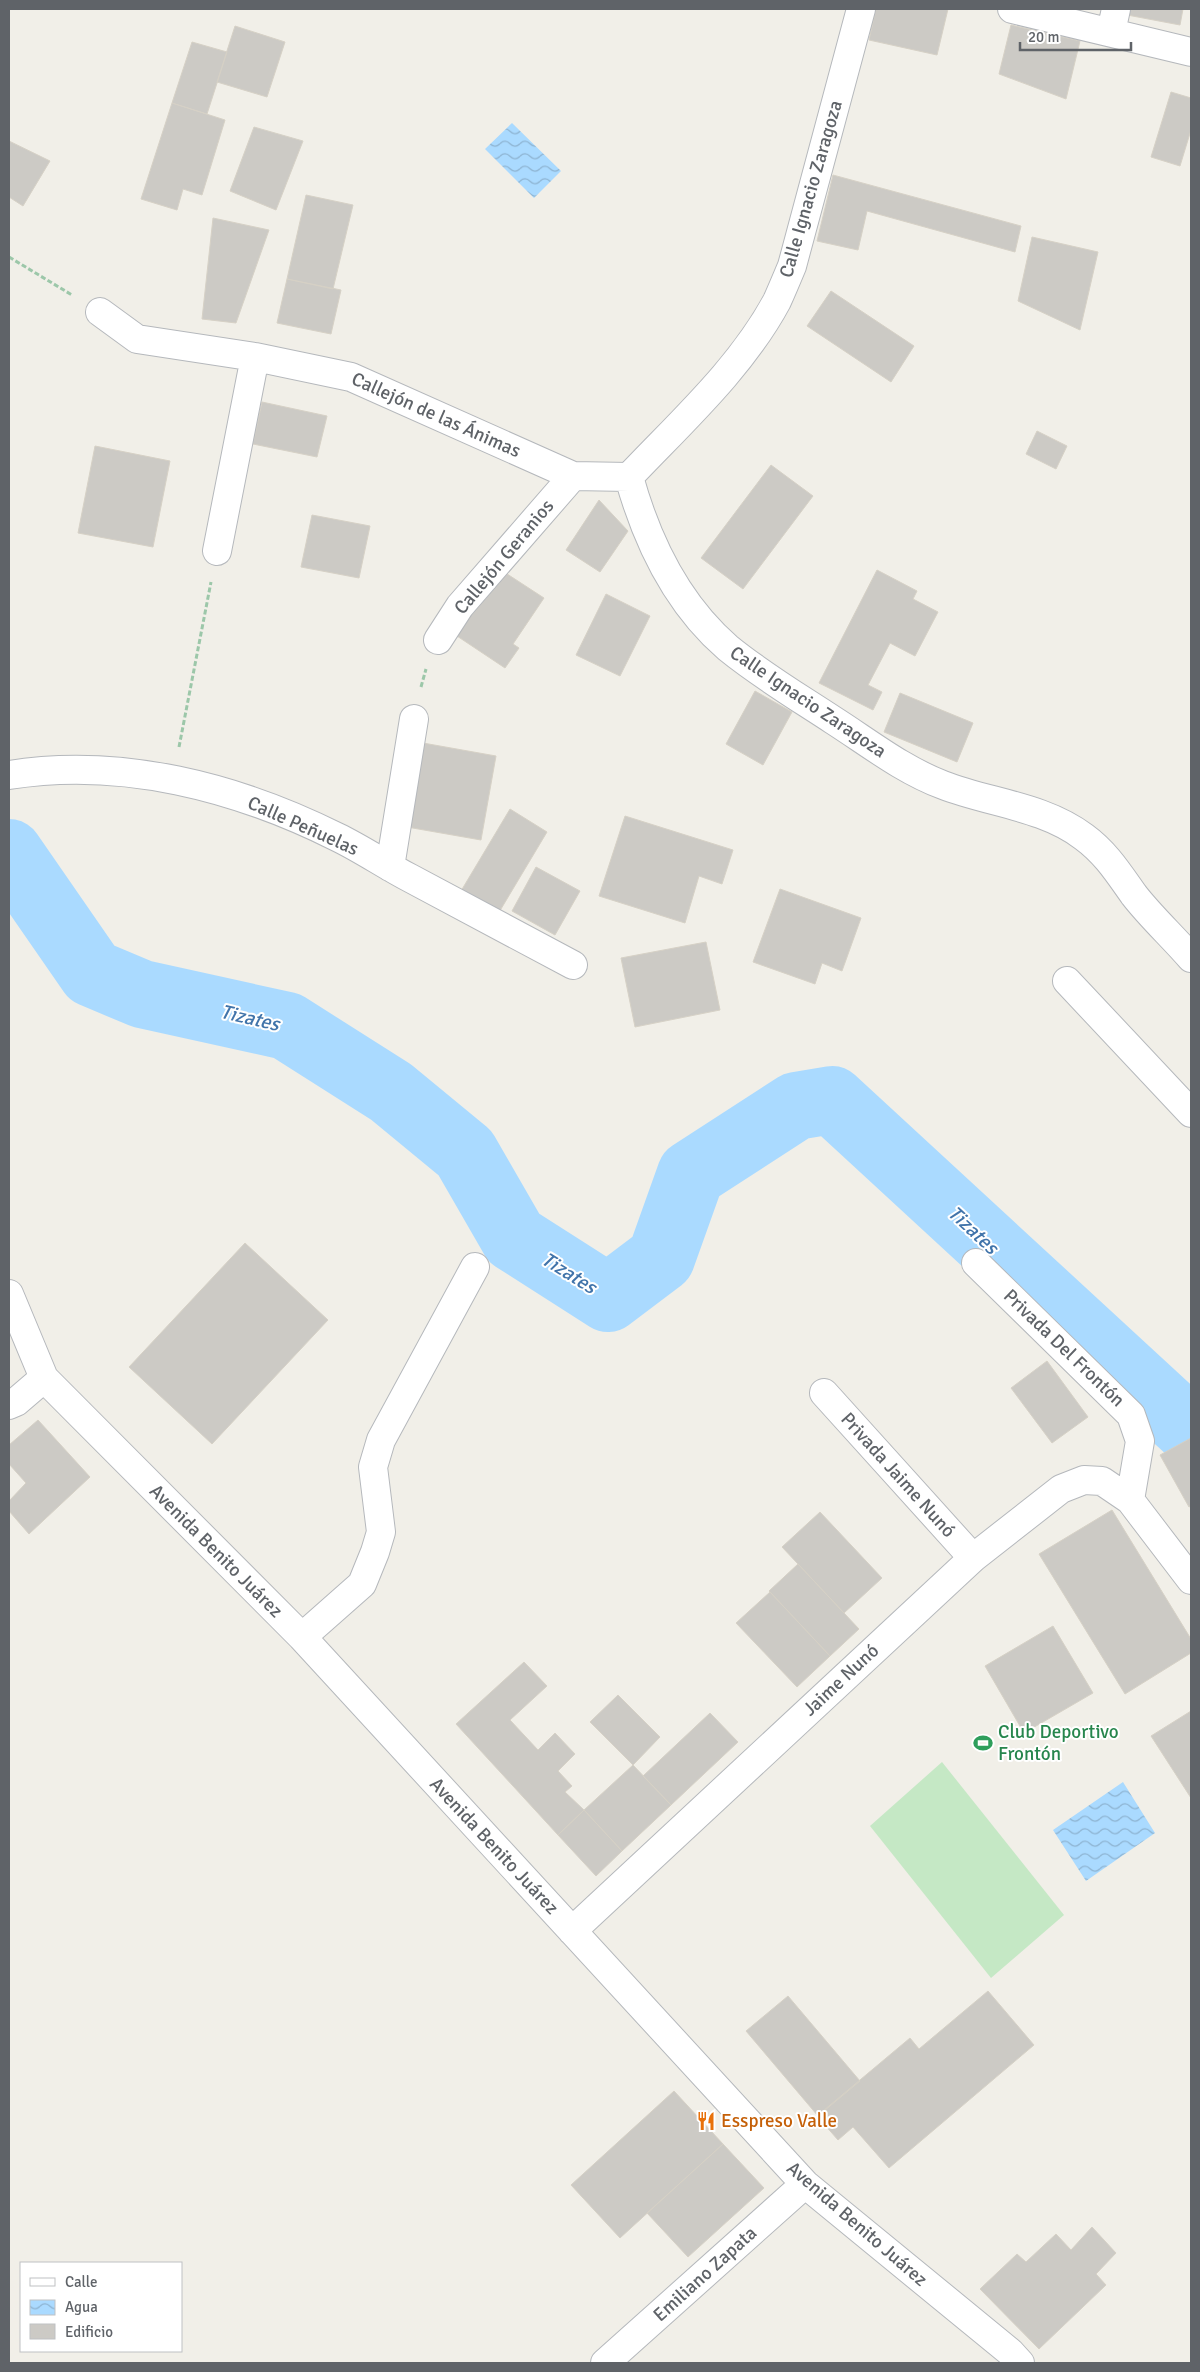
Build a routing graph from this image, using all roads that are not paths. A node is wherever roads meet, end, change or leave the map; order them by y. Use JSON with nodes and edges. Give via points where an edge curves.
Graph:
{"nodes":[{"id":1,"x":861,"y":9,"type":"edge"},
{"id":2,"x":1012,"y":9,"type":"edge"},
{"id":3,"x":1113,"y":20,"type":"edge"},
{"id":4,"x":1191,"y":52,"type":"edge"},
{"id":5,"x":100,"y":312,"type":"road end"},
{"id":6,"x":255,"y":356,"type":"junction"},
{"id":7,"x":574,"y":476,"type":"junction"},
{"id":8,"x":629,"y":477,"type":"junction"},
{"id":9,"x":217,"y":551,"type":"road end"},
{"id":10,"x":438,"y":640,"type":"road end"},
{"id":11,"x":414,"y":719,"type":"road end"},
{"id":12,"x":9,"y":775,"type":"edge"},
{"id":13,"x":390,"y":867,"type":"junction"},
{"id":14,"x":1191,"y":958,"type":"edge"},
{"id":15,"x":573,"y":965,"type":"dead end"},
{"id":16,"x":1067,"y":981,"type":"dead end"},
{"id":17,"x":1191,"y":1113,"type":"edge"},
{"id":18,"x":976,"y":1262,"type":"dead end"},
{"id":19,"x":475,"y":1267,"type":"dead end"},
{"id":20,"x":9,"y":1294,"type":"edge"},
{"id":21,"x":44,"y":1378,"type":"junction"},
{"id":22,"x":824,"y":1393,"type":"dead end"},
{"id":23,"x":9,"y":1405,"type":"edge"},
{"id":24,"x":1130,"y":1500,"type":"junction"},
{"id":25,"x":973,"y":1558,"type":"junction"},
{"id":26,"x":1191,"y":1580,"type":"edge"},
{"id":27,"x":302,"y":1636,"type":"junction"},
{"id":28,"x":572,"y":1931,"type":"junction"},
{"id":29,"x":805,"y":2184,"type":"junction"},
{"id":30,"x":605,"y":2363,"type":"edge"},
{"id":31,"x":1020,"y":2363,"type":"edge"}],
"edges":[{"from":1,"to":8,"type":"street","name":"Calle Ignacio Zaragoza","via":[[792,266],[777,301],[733,365]]},
{"from":2,"to":3,"type":"street"},
{"from":3,"to":4,"type":"street"},
{"from":5,"to":6,"type":"street","name":"Callejón de las Ánimas","via":[[137,339]]},
{"from":6,"to":7,"type":"street","name":"Callejón de las Ánimas","via":[[351,377]]},
{"from":6,"to":9,"type":"street"},
{"from":7,"to":8,"type":"street","name":"Callejón de las Ánimas"},
{"from":7,"to":10,"type":"street","name":"Callejón Geranios","via":[[460,606]]},
{"from":8,"to":14,"type":"street","name":"Calle Ignacio Zaragoza","via":[[644,525],[665,571],[704,624],[727,647],[916,774],[976,797],[1036,813],[1084,836],[1115,867],[1135,895]]},
{"from":11,"to":13,"type":"street"},
{"from":12,"to":13,"type":"street","name":"Calle Peñuelas","via":[[82,769],[172,780],[228,794],[283,813],[338,837]]},
{"from":13,"to":15,"type":"street","name":"Calle Peñuelas"},
{"from":16,"to":17,"type":"street"},
{"from":18,"to":24,"type":"street","name":"Privada Del Frontón","via":[[1131,1416],[1140,1441]]},
{"from":19,"to":27,"type":"street","via":[[380,1440],[373,1467],[381,1532],[362,1584]]},
{"from":20,"to":21,"type":"street","name":"Avenida Benito Juárez"},
{"from":21,"to":23,"type":"street"},
{"from":21,"to":27,"type":"street","name":"Avenida Benito Juárez"},
{"from":22,"to":25,"type":"street","name":"Privada Jaime Nunó"},
{"from":24,"to":25,"type":"street","name":"Jaime Nunó","via":[[1102,1481],[1084,1480],[1061,1490]]},
{"from":24,"to":26,"type":"street","name":"Jaime Nunó"},
{"from":25,"to":28,"type":"street","name":"Jaime Nunó"},
{"from":27,"to":28,"type":"street","name":"Avenida Benito Juárez"},
{"from":28,"to":29,"type":"street","name":"Avenida Benito Juárez"},
{"from":29,"to":30,"type":"street","name":"Emiliano Zapata"},
{"from":29,"to":31,"type":"street","name":"Avenida Benito Juárez"}]}
